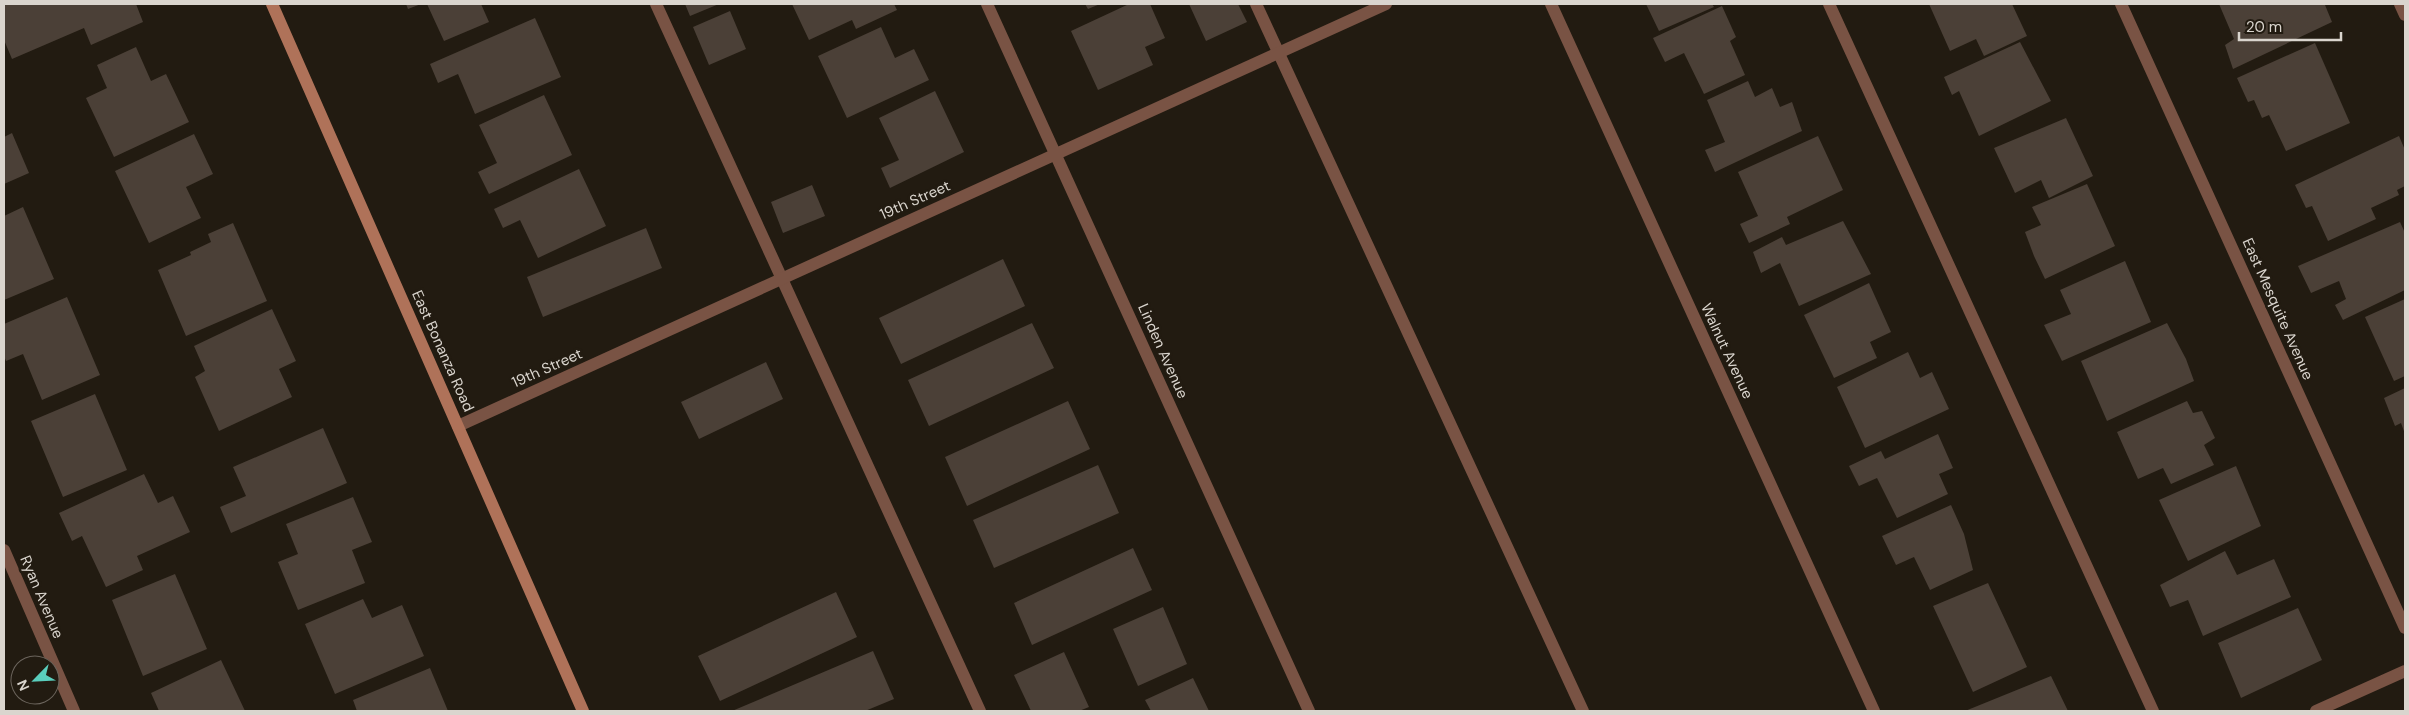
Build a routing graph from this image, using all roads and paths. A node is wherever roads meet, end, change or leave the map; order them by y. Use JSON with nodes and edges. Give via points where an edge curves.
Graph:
{"nodes":[{"id":1,"x":272,"y":4,"type":"edge"},
{"id":2,"x":656,"y":4,"type":"edge"},
{"id":3,"x":987,"y":4,"type":"edge"},
{"id":4,"x":1256,"y":4,"type":"edge"},
{"id":5,"x":1386,"y":4,"type":"edge"},
{"id":6,"x":1551,"y":4,"type":"edge"},
{"id":7,"x":1829,"y":4,"type":"edge"},
{"id":8,"x":2121,"y":4,"type":"edge"},
{"id":9,"x":2400,"y":4,"type":"edge"},
{"id":10,"x":2405,"y":16,"type":"edge"},
{"id":11,"x":1279,"y":53,"type":"junction"},
{"id":12,"x":1056,"y":154,"type":"junction"},
{"id":13,"x":782,"y":278,"type":"junction"},
{"id":14,"x":458,"y":426,"type":"junction"},
{"id":15,"x":4,"y":550,"type":"edge"},
{"id":16,"x":2405,"y":628,"type":"edge"},
{"id":17,"x":2405,"y":671,"type":"edge"},
{"id":18,"x":74,"y":711,"type":"edge"},
{"id":19,"x":583,"y":711,"type":"edge"},
{"id":20,"x":980,"y":711,"type":"edge"},
{"id":21,"x":1309,"y":711,"type":"edge"},
{"id":22,"x":1583,"y":711,"type":"edge"},
{"id":23,"x":1874,"y":711,"type":"edge"},
{"id":24,"x":2153,"y":711,"type":"edge"},
{"id":25,"x":2316,"y":711,"type":"edge"}],
"edges":[{"from":1,"to":14,"type":"main road","name":"East Bonanza Road"},
{"from":2,"to":13,"type":"street"},
{"from":3,"to":12,"type":"street","name":"Linden Avenue"},
{"from":4,"to":11,"type":"street"},
{"from":5,"to":11,"type":"street","name":"19th Street"},
{"from":6,"to":23,"type":"street","name":"Walnut Avenue"},
{"from":7,"to":24,"type":"street"},
{"from":8,"to":16,"type":"street","name":"East Mesquite Avenue"},
{"from":9,"to":10,"type":"street"},
{"from":11,"to":12,"type":"street","name":"19th Street"},
{"from":11,"to":22,"type":"street"},
{"from":12,"to":13,"type":"street","name":"19th Street"},
{"from":12,"to":21,"type":"street","name":"Linden Avenue"},
{"from":13,"to":14,"type":"street","name":"19th Street"},
{"from":13,"to":20,"type":"street"},
{"from":14,"to":19,"type":"main road","name":"East Bonanza Road"},
{"from":15,"to":18,"type":"street","name":"Ryan Avenue"},
{"from":17,"to":25,"type":"street"}]}
